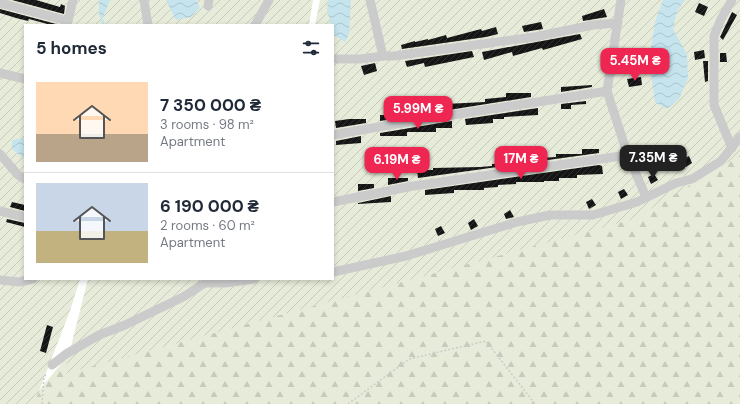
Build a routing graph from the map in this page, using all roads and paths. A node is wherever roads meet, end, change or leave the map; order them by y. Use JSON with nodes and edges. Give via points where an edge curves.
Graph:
{"nodes":[{"id":1,"x":73,"y":0,"type":"edge"},
{"id":2,"x":144,"y":0,"type":"edge"},
{"id":3,"x":269,"y":0,"type":"edge"},
{"id":4,"x":370,"y":0,"type":"edge"},
{"id":5,"x":621,"y":0,"type":"edge"},
{"id":6,"x":732,"y":0,"type":"edge"},
{"id":7,"x":0,"y":3,"type":"edge"},
{"id":8,"x":68,"y":23,"type":"edge"},
{"id":9,"x":618,"y":23,"type":"junction"},
{"id":10,"x":148,"y":24,"type":"edge"},
{"id":11,"x":256,"y":24,"type":"edge"},
{"id":12,"x":383,"y":56,"type":"junction"},
{"id":13,"x":334,"y":59,"type":"edge"},
{"id":14,"x":0,"y":73,"type":"edge"},
{"id":15,"x":24,"y":79,"type":"edge"},
{"id":16,"x":607,"y":92,"type":"junction"},
{"id":17,"x":334,"y":135,"type":"edge"},
{"id":18,"x":740,"y":137,"type":"edge"},
{"id":19,"x":732,"y":148,"type":"junction"},
{"id":20,"x":0,"y":154,"type":"edge"},
{"id":21,"x":628,"y":156,"type":"junction"},
{"id":22,"x":24,"y":178,"type":"edge"},
{"id":23,"x":646,"y":197,"type":"junction"},
{"id":24,"x":334,"y":202,"type":"edge"},
{"id":25,"x":0,"y":211,"type":"edge"},
{"id":26,"x":24,"y":217,"type":"edge"},
{"id":27,"x":334,"y":272,"type":"edge"},
{"id":28,"x":0,"y":280,"type":"edge"},
{"id":29,"x":28,"y":280,"type":"edge"},
{"id":30,"x":247,"y":280,"type":"edge"},
{"id":31,"x":52,"y":365,"type":"joint"},
{"id":32,"x":42,"y":404,"type":"edge"},
{"id":33,"x":348,"y":404,"type":"edge"},
{"id":34,"x":535,"y":404,"type":"edge"}],
"edges":[{"from":1,"to":8,"type":"street"},
{"from":2,"to":10,"type":"street"},
{"from":3,"to":11,"type":"street"},
{"from":4,"to":12,"type":"street"},
{"from":5,"to":9,"type":"street"},
{"from":6,"to":19,"type":"street","via":[[714,36],[714,105]]},
{"from":7,"to":8,"type":"street"},
{"from":9,"to":12,"type":"street","via":[[593,25],[534,37]]},
{"from":9,"to":16,"type":"street"},
{"from":12,"to":13,"type":"street"},
{"from":14,"to":15,"type":"street"},
{"from":16,"to":17,"type":"street"},
{"from":16,"to":21,"type":"street"},
{"from":18,"to":19,"type":"street"},
{"from":19,"to":23,"type":"street","via":[[721,161],[692,179],[676,182]]},
{"from":20,"to":22,"type":"street"},
{"from":21,"to":23,"type":"street"},
{"from":21,"to":24,"type":"street","via":[[413,186]]},
{"from":23,"to":27,"type":"street","via":[[637,202],[593,214],[550,215],[516,222],[406,256]]},
{"from":25,"to":26,"type":"street"},
{"from":28,"to":29,"type":"street"},
{"from":30,"to":31,"type":"street","via":[[205,284],[183,298],[99,335]]},
{"from":31,"to":32,"type":"path","via":[[44,378]]},
{"from":33,"to":34,"type":"path","via":[[409,359],[486,341]]}]}
